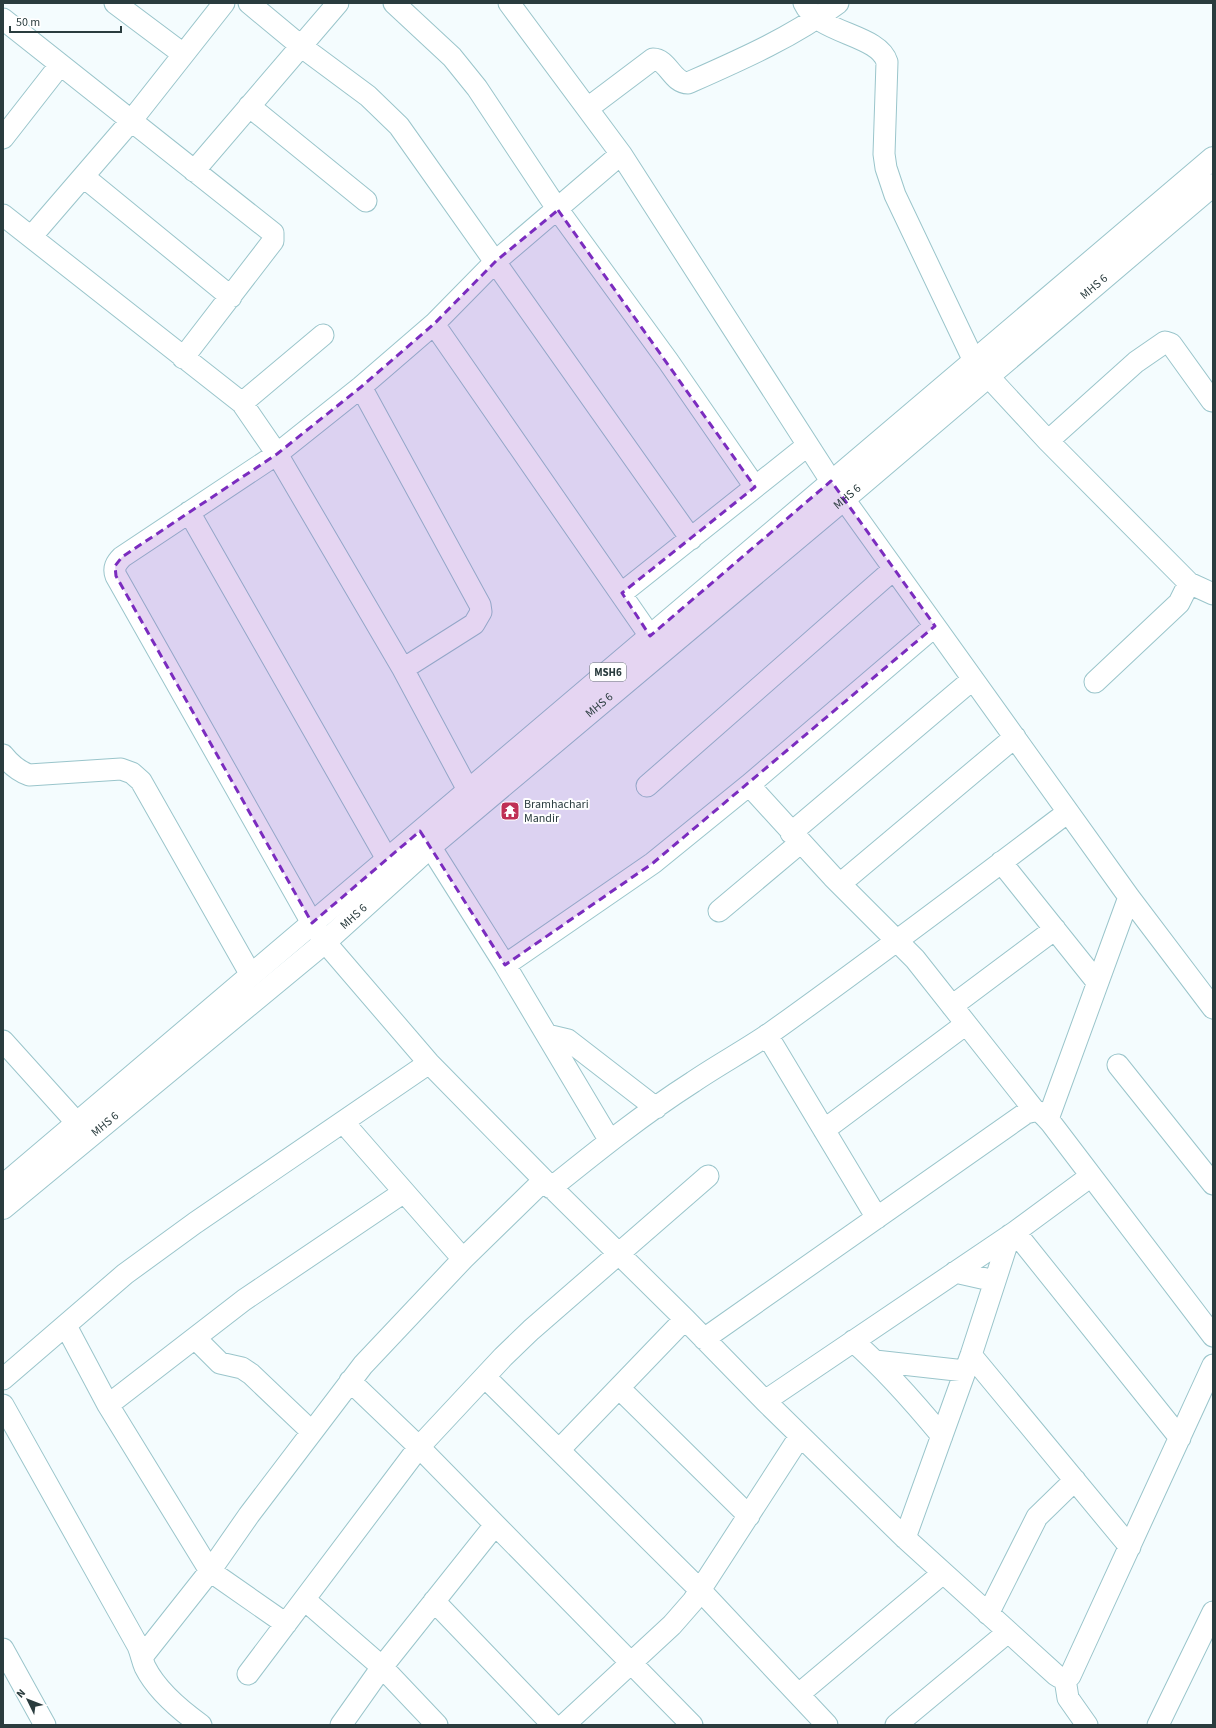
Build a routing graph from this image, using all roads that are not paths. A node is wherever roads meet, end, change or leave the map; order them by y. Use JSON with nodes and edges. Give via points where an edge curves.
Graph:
{"nodes":[{"id":1,"x":116,"y":3,"type":"edge"},
{"id":2,"x":224,"y":3,"type":"edge"},
{"id":3,"x":249,"y":3,"type":"edge"},
{"id":4,"x":338,"y":3,"type":"edge"},
{"id":5,"x":394,"y":3,"type":"edge"},
{"id":6,"x":509,"y":3,"type":"edge"},
{"id":7,"x":804,"y":3,"type":"edge"},
{"id":8,"x":838,"y":3,"type":"edge"},
{"id":9,"x":3,"y":19,"type":"edge"},
{"id":10,"x":817,"y":19,"type":"junction"},
{"id":11,"x":302,"y":46,"type":"junction"},
{"id":12,"x":183,"y":54,"type":"junction"},
{"id":13,"x":60,"y":65,"type":"junction"},
{"id":14,"x":249,"y":106,"type":"junction"},
{"id":15,"x":588,"y":108,"type":"junction"},
{"id":16,"x":131,"y":121,"type":"junction"},
{"id":17,"x":3,"y":138,"type":"edge"},
{"id":18,"x":621,"y":154,"type":"junction"},
{"id":19,"x":1213,"y":158,"type":"edge"},
{"id":20,"x":194,"y":171,"type":"junction"},
{"id":21,"x":84,"y":177,"type":"junction"},
{"id":22,"x":1213,"y":185,"type":"edge"},
{"id":23,"x":366,"y":201,"type":"dead end"},
{"id":24,"x":558,"y":210,"type":"junction"},
{"id":25,"x":3,"y":215,"type":"edge"},
{"id":26,"x":31,"y":236,"type":"junction"},
{"id":27,"x":496,"y":261,"type":"junction"},
{"id":28,"x":231,"y":297,"type":"junction"},
{"id":29,"x":434,"y":324,"type":"junction"},
{"id":30,"x":323,"y":335,"type":"dead end"},
{"id":31,"x":183,"y":358,"type":"junction"},
{"id":32,"x":974,"y":360,"type":"junction"},
{"id":33,"x":988,"y":376,"type":"junction"},
{"id":34,"x":361,"y":387,"type":"junction"},
{"id":35,"x":1212,"y":401,"type":"edge"},
{"id":36,"x":242,"y":403,"type":"junction"},
{"id":37,"x":1048,"y":441,"type":"junction"},
{"id":38,"x":808,"y":445,"type":"junction"},
{"id":39,"x":276,"y":454,"type":"junction"},
{"id":40,"x":831,"y":481,"type":"junction"},
{"id":41,"x":755,"y":487,"type":"junction"},
{"id":42,"x":844,"y":499,"type":"junction"},
{"id":43,"x":189,"y":512,"type":"junction"},
{"id":44,"x":691,"y":539,"type":"junction"},
{"id":45,"x":894,"y":569,"type":"junction"},
{"id":46,"x":1190,"y":583,"type":"junction"},
{"id":47,"x":622,"y":594,"type":"junction"},
{"id":48,"x":1213,"y":594,"type":"edge"},
{"id":49,"x":935,"y":626,"type":"junction"},
{"id":50,"x":650,"y":636,"type":"junction"},
{"id":51,"x":403,"y":669,"type":"junction"},
{"id":52,"x":973,"y":679,"type":"junction"},
{"id":53,"x":1095,"y":682,"type":"dead end"},
{"id":54,"x":1015,"y":737,"type":"junction"},
{"id":55,"x":3,"y":755,"type":"edge"},
{"id":56,"x":749,"y":785,"type":"junction"},
{"id":57,"x":647,"y":786,"type":"dead end"},
{"id":58,"x":468,"y":790,"type":"junction"},
{"id":59,"x":1068,"y":812,"type":"junction"},
{"id":60,"x":796,"y":838,"type":"junction"},
{"id":61,"x":425,"y":839,"type":"junction"},
{"id":62,"x":387,"y":859,"type":"junction"},
{"id":63,"x":1001,"y":862,"type":"junction"},
{"id":64,"x":840,"y":884,"type":"junction"},
{"id":65,"x":1129,"y":897,"type":"junction"},
{"id":66,"x":719,"y":911,"type":"dead end"},
{"id":67,"x":312,"y":923,"type":"junction"},
{"id":68,"x":1055,"y":929,"type":"junction"},
{"id":69,"x":325,"y":942,"type":"junction"},
{"id":70,"x":896,"y":942,"type":"junction"},
{"id":71,"x":505,"y":965,"type":"junction"},
{"id":72,"x":251,"y":975,"type":"junction"},
{"id":73,"x":1098,"y":982,"type":"junction"},
{"id":74,"x":952,"y":1006,"type":"junction"},
{"id":75,"x":1213,"y":1008,"type":"edge"},
{"id":76,"x":966,"y":1024,"type":"junction"},
{"id":77,"x":547,"y":1035,"type":"junction"},
{"id":78,"x":767,"y":1035,"type":"junction"},
{"id":79,"x":3,"y":1041,"type":"edge"},
{"id":80,"x":429,"y":1063,"type":"junction"},
{"id":81,"x":1118,"y":1065,"type":"dead end"},
{"id":82,"x":656,"y":1108,"type":"junction"},
{"id":83,"x":1042,"y":1115,"type":"junction"},
{"id":84,"x":343,"y":1122,"type":"junction"},
{"id":85,"x":77,"y":1123,"type":"junction"},
{"id":86,"x":824,"y":1130,"type":"junction"},
{"id":87,"x":610,"y":1141,"type":"junction"},
{"id":88,"x":708,"y":1176,"type":"dead end"},
{"id":89,"x":1091,"y":1176,"type":"junction"},
{"id":90,"x":1211,"y":1178,"type":"edge"},
{"id":91,"x":548,"y":1184,"type":"junction"},
{"id":92,"x":3,"y":1186,"type":"edge"},
{"id":93,"x":404,"y":1192,"type":"junction"},
{"id":94,"x":3,"y":1208,"type":"edge"},
{"id":95,"x":877,"y":1218,"type":"junction"},
{"id":96,"x":1012,"y":1233,"type":"junction"},
{"id":97,"x":618,"y":1254,"type":"junction"},
{"id":98,"x":463,"y":1259,"type":"junction"},
{"id":99,"x":955,"y":1272,"type":"junction"},
{"id":100,"x":995,"y":1282,"type":"junction"},
{"id":101,"x":685,"y":1319,"type":"junction"},
{"id":102,"x":66,"y":1326,"type":"junction"},
{"id":103,"x":1213,"y":1336,"type":"edge"},
{"id":104,"x":195,"y":1338,"type":"junction"},
{"id":105,"x":704,"y":1339,"type":"junction"},
{"id":106,"x":853,"y":1341,"type":"junction"},
{"id":107,"x":875,"y":1361,"type":"junction"},
{"id":108,"x":968,"y":1363,"type":"junction"},
{"id":109,"x":1213,"y":1366,"type":"edge"},
{"id":110,"x":486,"y":1377,"type":"junction"},
{"id":111,"x":3,"y":1379,"type":"edge"},
{"id":112,"x":350,"y":1381,"type":"junction"},
{"id":113,"x":619,"y":1388,"type":"junction"},
{"id":114,"x":1208,"y":1395,"type":"edge"},
{"id":115,"x":765,"y":1401,"type":"junction"},
{"id":116,"x":3,"y":1404,"type":"edge"},
{"id":117,"x":108,"y":1405,"type":"junction"},
{"id":118,"x":312,"y":1432,"type":"junction"},
{"id":119,"x":800,"y":1436,"type":"junction"},
{"id":120,"x":942,"y":1436,"type":"junction"},
{"id":121,"x":1180,"y":1438,"type":"junction"},
{"id":122,"x":419,"y":1447,"type":"junction"},
{"id":123,"x":559,"y":1450,"type":"junction"},
{"id":124,"x":1075,"y":1480,"type":"junction"},
{"id":125,"x":749,"y":1516,"type":"junction"},
{"id":126,"x":496,"y":1525,"type":"junction"},
{"id":127,"x":905,"y":1538,"type":"junction"},
{"id":128,"x":1130,"y":1547,"type":"junction"},
{"id":129,"x":210,"y":1571,"type":"junction"},
{"id":130,"x":943,"y":1573,"type":"junction"},
{"id":131,"x":701,"y":1591,"type":"junction"},
{"id":132,"x":305,"y":1600,"type":"junction"},
{"id":133,"x":434,"y":1601,"type":"junction"},
{"id":134,"x":988,"y":1614,"type":"junction"},
{"id":135,"x":1212,"y":1618,"type":"edge"},
{"id":136,"x":286,"y":1624,"type":"junction"},
{"id":137,"x":1008,"y":1632,"type":"junction"},
{"id":138,"x":3,"y":1649,"type":"edge"},
{"id":139,"x":142,"y":1657,"type":"junction"},
{"id":140,"x":632,"y":1663,"type":"junction"},
{"id":141,"x":382,"y":1667,"type":"junction"},
{"id":142,"x":248,"y":1674,"type":"dead end"},
{"id":143,"x":1065,"y":1679,"type":"junction"},
{"id":144,"x":798,"y":1694,"type":"junction"},
{"id":145,"x":1166,"y":1722,"type":"edge"},
{"id":146,"x":45,"y":1725,"type":"edge"},
{"id":147,"x":201,"y":1725,"type":"edge"},
{"id":148,"x":341,"y":1725,"type":"edge"},
{"id":149,"x":437,"y":1725,"type":"edge"},
{"id":150,"x":552,"y":1725,"type":"edge"},
{"id":151,"x":564,"y":1725,"type":"edge"},
{"id":152,"x":692,"y":1725,"type":"edge"},
{"id":153,"x":827,"y":1725,"type":"edge"},
{"id":154,"x":896,"y":1725,"type":"edge"},
{"id":155,"x":1087,"y":1725,"type":"edge"}],
"edges":[{"from":1,"to":12,"type":"street"},
{"from":2,"to":12,"type":"street"},
{"from":3,"to":11,"type":"street"},
{"from":4,"to":11,"type":"street"},
{"from":5,"to":24,"type":"street","via":[[452,57],[477,88]]},
{"from":6,"to":15,"type":"street"},
{"from":7,"to":10,"type":"street"},
{"from":8,"to":10,"type":"street"},
{"from":9,"to":13,"type":"street"},
{"from":10,"to":15,"type":"street","via":[[748,56],[688,83],[680,82],[661,61],[653,59]]},
{"from":10,"to":32,"type":"street","via":[[874,46],[885,56],[886,168],[895,195]]},
{"from":11,"to":14,"type":"street"},
{"from":11,"to":27,"type":"street","via":[[368,96],[399,126]]},
{"from":12,"to":16,"type":"street"},
{"from":13,"to":16,"type":"street"},
{"from":13,"to":17,"type":"street"},
{"from":14,"to":20,"type":"street"},
{"from":14,"to":23,"type":"street"},
{"from":15,"to":18,"type":"street"},
{"from":16,"to":20,"type":"street"},
{"from":16,"to":21,"type":"street"},
{"from":18,"to":24,"type":"street"},
{"from":18,"to":38,"type":"street"},
{"from":19,"to":32,"type":"main road","number":"MSH6"},
{"from":20,"to":28,"type":"street","via":[[273,233],[273,241]]},
{"from":21,"to":26,"type":"street"},
{"from":21,"to":28,"type":"street"},
{"from":22,"to":33,"type":"main road","name":"MHS 6"},
{"from":24,"to":27,"type":"street"},
{"from":24,"to":41,"type":"street","via":[[668,361]]},
{"from":25,"to":26,"type":"street"},
{"from":26,"to":31,"type":"street"},
{"from":27,"to":29,"type":"street"},
{"from":27,"to":44,"type":"street"},
{"from":28,"to":31,"type":"street"},
{"from":29,"to":34,"type":"street"},
{"from":29,"to":47,"type":"street"},
{"from":30,"to":36,"type":"street"},
{"from":31,"to":36,"type":"street"},
{"from":32,"to":33,"type":"street"},
{"from":32,"to":40,"type":"main road","number":"MSH6"},
{"from":33,"to":37,"type":"street"},
{"from":33,"to":42,"type":"main road","name":"MHS 6"},
{"from":34,"to":39,"type":"street"},
{"from":34,"to":51,"type":"street","via":[[480,604],[481,612],[474,624]]},
{"from":35,"to":37,"type":"street","via":[[1171,344],[1165,342],[1136,362]]},
{"from":36,"to":39,"type":"street"},
{"from":37,"to":46,"type":"street"},
{"from":38,"to":40,"type":"street"},
{"from":38,"to":41,"type":"street"},
{"from":39,"to":43,"type":"street"},
{"from":39,"to":51,"type":"street"},
{"from":40,"to":42,"type":"street"},
{"from":40,"to":50,"type":"main road","number":"MSH6"},
{"from":41,"to":44,"type":"street"},
{"from":42,"to":45,"type":"street"},
{"from":42,"to":61,"type":"main road","name":"MHS 6"},
{"from":43,"to":62,"type":"street"},
{"from":43,"to":67,"type":"street","via":[[122,557],[117,561],[114,571]]},
{"from":44,"to":47,"type":"street"},
{"from":45,"to":49,"type":"street"},
{"from":45,"to":57,"type":"street"},
{"from":46,"to":48,"type":"street"},
{"from":46,"to":53,"type":"street","via":[[1179,603]]},
{"from":47,"to":50,"type":"street"},
{"from":49,"to":52,"type":"street"},
{"from":49,"to":56,"type":"street"},
{"from":50,"to":58,"type":"main road","number":"MSH6"},
{"from":51,"to":58,"type":"street"},
{"from":52,"to":54,"type":"street"},
{"from":52,"to":60,"type":"street"},
{"from":54,"to":59,"type":"street"},
{"from":54,"to":64,"type":"street"},
{"from":55,"to":72,"type":"street","via":[[20,772],[29,775],[121,770],[132,773],[140,781]]},
{"from":56,"to":60,"type":"street"},
{"from":56,"to":71,"type":"street","via":[[653,864]]},
{"from":58,"to":61,"type":"main road","number":"MSH6"},
{"from":59,"to":63,"type":"street"},
{"from":59,"to":65,"type":"street"},
{"from":60,"to":64,"type":"street"},
{"from":60,"to":66,"type":"street"},
{"from":61,"to":62,"type":"main road","number":"MSH6"},
{"from":61,"to":69,"type":"main road","name":"MHS 6"},
{"from":61,"to":71,"type":"street"},
{"from":62,"to":67,"type":"main road","number":"MSH6"},
{"from":63,"to":68,"type":"street"},
{"from":63,"to":70,"type":"street"},
{"from":64,"to":70,"type":"street"},
{"from":65,"to":73,"type":"street"},
{"from":65,"to":75,"type":"street"},
{"from":67,"to":69,"type":"street"},
{"from":67,"to":72,"type":"main road","number":"MSH6"},
{"from":68,"to":73,"type":"street"},
{"from":68,"to":74,"type":"street"},
{"from":69,"to":80,"type":"street"},
{"from":69,"to":94,"type":"main road","name":"MHS 6"},
{"from":70,"to":74,"type":"street","via":[[915,960]]},
{"from":70,"to":78,"type":"street"},
{"from":71,"to":77,"type":"street"},
{"from":72,"to":85,"type":"main road","number":"MSH6"},
{"from":73,"to":83,"type":"street"},
{"from":74,"to":76,"type":"street"},
{"from":76,"to":83,"type":"street"},
{"from":76,"to":86,"type":"street"},
{"from":77,"to":82,"type":"street","via":[[568,1040]]},
{"from":77,"to":87,"type":"street"},
{"from":78,"to":82,"type":"street"},
{"from":78,"to":86,"type":"street"},
{"from":79,"to":85,"type":"street"},
{"from":80,"to":84,"type":"street"},
{"from":80,"to":91,"type":"street"},
{"from":81,"to":90,"type":"street"},
{"from":82,"to":87,"type":"street"},
{"from":83,"to":89,"type":"street"},
{"from":83,"to":95,"type":"street","via":[[1026,1113]]},
{"from":84,"to":93,"type":"street"},
{"from":84,"to":102,"type":"street","via":[[131,1270]]},
{"from":85,"to":92,"type":"main road","number":"MSH6"},
{"from":86,"to":95,"type":"street"},
{"from":87,"to":91,"type":"street"},
{"from":88,"to":97,"type":"street"},
{"from":89,"to":96,"type":"street"},
{"from":89,"to":103,"type":"street"},
{"from":91,"to":97,"type":"street"},
{"from":91,"to":98,"type":"street"},
{"from":93,"to":98,"type":"street"},
{"from":93,"to":104,"type":"street","via":[[244,1300]]},
{"from":95,"to":105,"type":"street"},
{"from":96,"to":99,"type":"street"},
{"from":96,"to":100,"type":"street"},
{"from":96,"to":121,"type":"street"},
{"from":97,"to":101,"type":"street"},
{"from":97,"to":110,"type":"street","via":[[531,1330]]},
{"from":98,"to":112,"type":"street"},
{"from":99,"to":100,"type":"street"},
{"from":99,"to":106,"type":"street"},
{"from":100,"to":108,"type":"street"},
{"from":101,"to":105,"type":"street"},
{"from":101,"to":113,"type":"street"},
{"from":102,"to":111,"type":"street"},
{"from":102,"to":117,"type":"street"},
{"from":104,"to":117,"type":"street"},
{"from":104,"to":118,"type":"street","via":[[220,1362],[242,1368],[251,1374]]},
{"from":105,"to":115,"type":"street"},
{"from":106,"to":107,"type":"street"},
{"from":106,"to":115,"type":"street"},
{"from":107,"to":108,"type":"street"},
{"from":107,"to":120,"type":"street","via":[[908,1394]]},
{"from":108,"to":120,"type":"street"},
{"from":108,"to":124,"type":"street"},
{"from":109,"to":114,"type":"street"},
{"from":110,"to":122,"type":"street"},
{"from":110,"to":123,"type":"street"},
{"from":112,"to":118,"type":"street"},
{"from":112,"to":122,"type":"street"},
{"from":113,"to":123,"type":"street"},
{"from":113,"to":125,"type":"street"},
{"from":114,"to":121,"type":"street"},
{"from":115,"to":119,"type":"street"},
{"from":116,"to":139,"type":"street"},
{"from":117,"to":129,"type":"street"},
{"from":118,"to":129,"type":"street"},
{"from":119,"to":125,"type":"street"},
{"from":119,"to":127,"type":"street"},
{"from":120,"to":127,"type":"street"},
{"from":121,"to":128,"type":"street"},
{"from":122,"to":126,"type":"street"},
{"from":122,"to":132,"type":"street"},
{"from":123,"to":131,"type":"street"},
{"from":124,"to":128,"type":"street"},
{"from":124,"to":134,"type":"street","via":[[1037,1517]]},
{"from":125,"to":131,"type":"street"},
{"from":126,"to":133,"type":"street"},
{"from":126,"to":140,"type":"street"},
{"from":127,"to":130,"type":"street"},
{"from":128,"to":143,"type":"street","via":[[1070,1676]]},
{"from":129,"to":136,"type":"street"},
{"from":129,"to":139,"type":"street"},
{"from":130,"to":134,"type":"street"},
{"from":130,"to":144,"type":"street"},
{"from":131,"to":140,"type":"street","via":[[672,1625]]},
{"from":131,"to":144,"type":"street"},
{"from":132,"to":136,"type":"street"},
{"from":132,"to":141,"type":"street"},
{"from":133,"to":141,"type":"street"},
{"from":133,"to":150,"type":"street"},
{"from":134,"to":137,"type":"street"},
{"from":135,"to":145,"type":"street"},
{"from":136,"to":142,"type":"street"},
{"from":137,"to":143,"type":"street","via":[[1056,1676]]},
{"from":137,"to":154,"type":"street"},
{"from":138,"to":146,"type":"street"},
{"from":139,"to":147,"type":"street","via":[[158,1688]]},
{"from":140,"to":151,"type":"street"},
{"from":140,"to":152,"type":"street"},
{"from":141,"to":148,"type":"street"},
{"from":141,"to":149,"type":"street"},
{"from":143,"to":155,"type":"street","via":[[1068,1698]]},
{"from":144,"to":153,"type":"street"}]}
